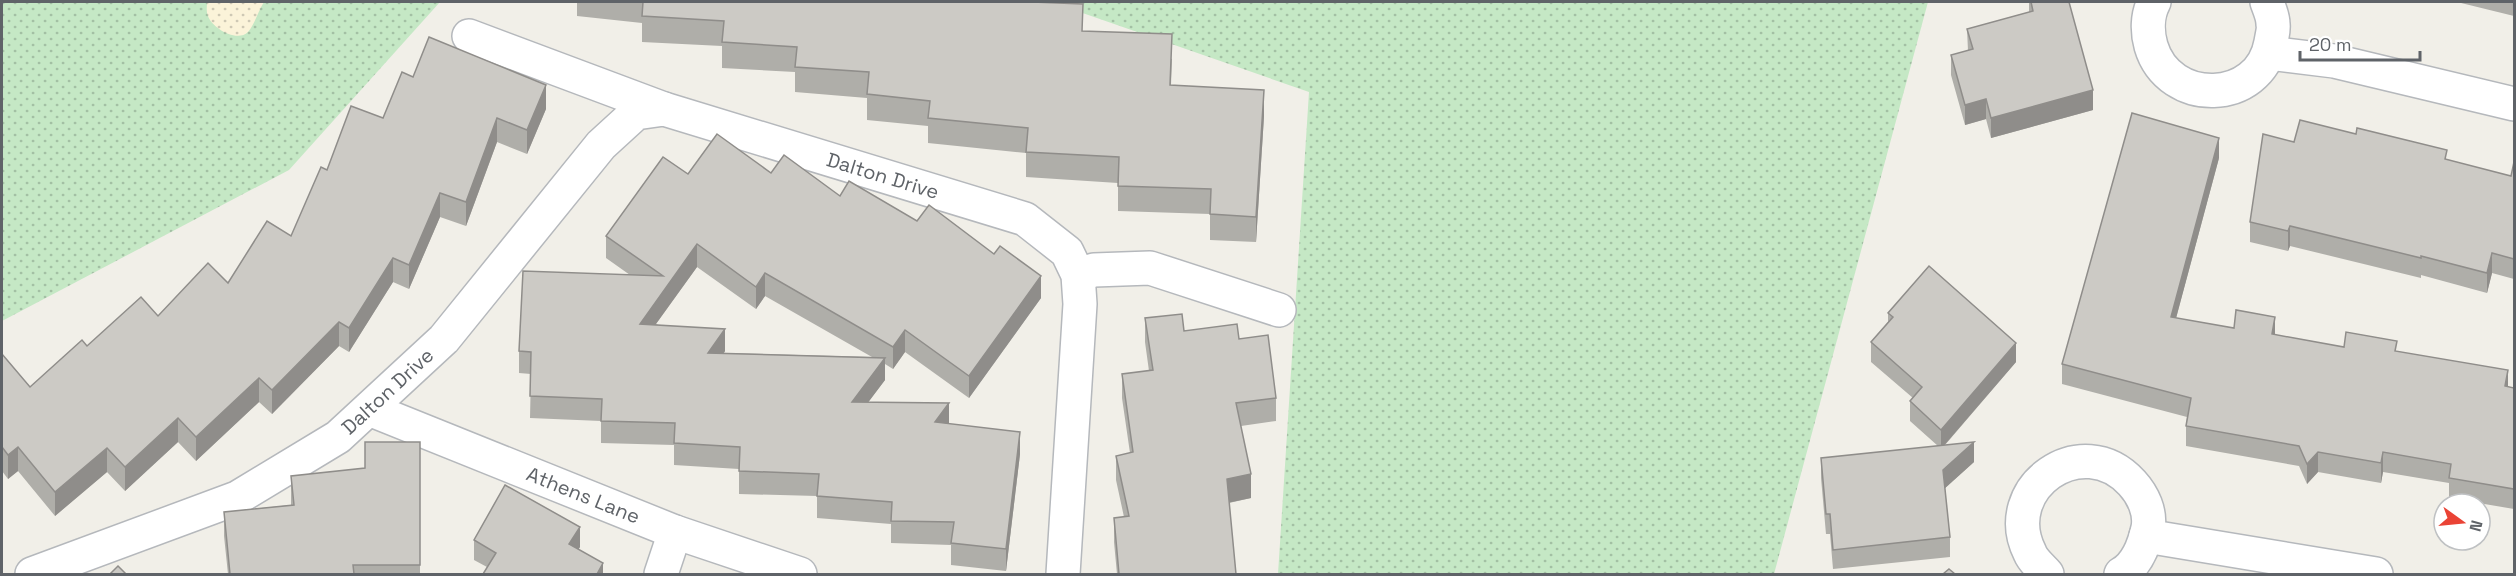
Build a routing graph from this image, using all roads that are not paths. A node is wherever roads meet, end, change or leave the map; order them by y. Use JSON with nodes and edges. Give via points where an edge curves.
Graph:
{"nodes":[{"id":1,"x":2154,"y":2,"type":"edge"},
{"id":2,"x":2267,"y":2,"type":"edge"},
{"id":3,"x":469,"y":36,"type":"dead end"},
{"id":4,"x":2269,"y":53,"type":"junction"},
{"id":5,"x":2514,"y":104,"type":"edge"},
{"id":6,"x":664,"y":109,"type":"junction"},
{"id":7,"x":1078,"y":275,"type":"junction"},
{"id":8,"x":1279,"y":310,"type":"dead end"},
{"id":9,"x":369,"y":409,"type":"junction"},
{"id":10,"x":675,"y":532,"type":"junction"},
{"id":11,"x":2146,"y":536,"type":"junction"},
{"id":12,"x":32,"y":574,"type":"edge"},
{"id":13,"x":661,"y":574,"type":"edge"},
{"id":14,"x":800,"y":574,"type":"edge"},
{"id":15,"x":1063,"y":574,"type":"edge"},
{"id":16,"x":2048,"y":574,"type":"edge"},
{"id":17,"x":2121,"y":574,"type":"edge"},
{"id":18,"x":2376,"y":574,"type":"edge"}],
"edges":[{"from":1,"to":4,"type":"street","via":[[2147,32],[2155,59],[2174,80],[2200,91],[2228,90],[2252,76]]},
{"from":2,"to":4,"type":"street","via":[[2274,24]]},
{"from":3,"to":6,"type":"street","name":"Dalton Drive"},
{"from":4,"to":5,"type":"street","via":[[2334,61]]},
{"from":6,"to":7,"type":"street","name":"Dalton Drive","via":[[1025,219],[1067,252]]},
{"from":6,"to":9,"type":"street","name":"Dalton Drive","via":[[636,113],[601,145],[444,339]]},
{"from":7,"to":8,"type":"street","via":[[1094,270],[1150,268]]},
{"from":7,"to":15,"type":"street","name":"Dalton Drive","via":[[1080,304]]},
{"from":9,"to":10,"type":"street","name":"Athens Lane"},
{"from":9,"to":12,"type":"street","name":"Dalton Drive","via":[[338,437],[237,498]]},
{"from":10,"to":13,"type":"street"},
{"from":10,"to":14,"type":"street","name":"Athens Lane"},
{"from":11,"to":16,"type":"street","via":[[2149,520],[2141,492],[2122,472],[2097,460],[2068,462],[2043,476],[2027,499],[2022,527],[2030,554]]},
{"from":11,"to":17,"type":"street","via":[[2144,548]]},
{"from":11,"to":18,"type":"street"}]}
